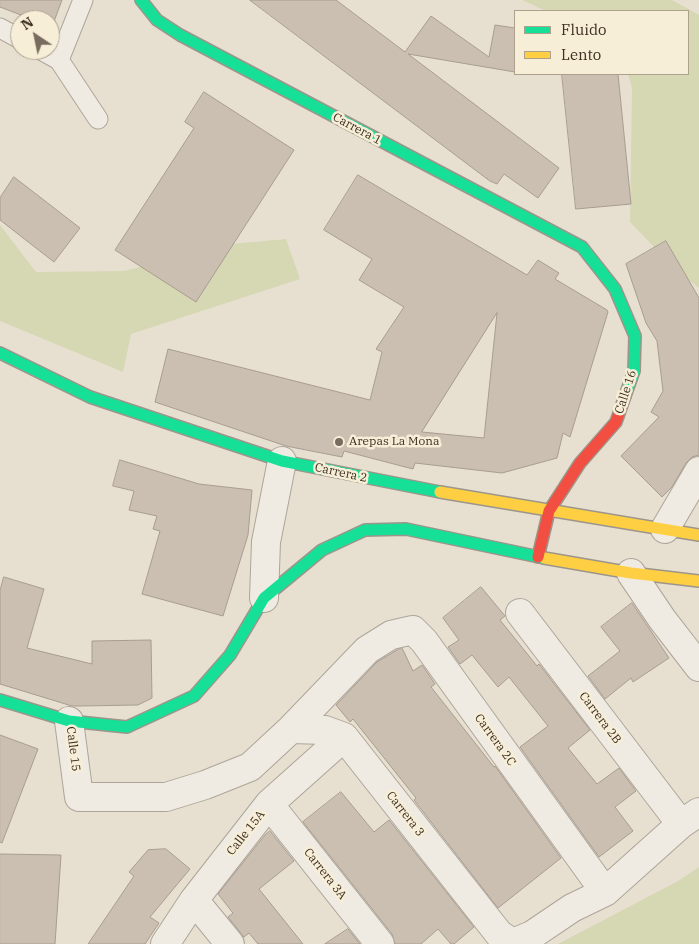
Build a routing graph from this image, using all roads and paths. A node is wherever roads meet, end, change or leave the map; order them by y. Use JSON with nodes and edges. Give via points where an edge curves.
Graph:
{"nodes":[{"id":1,"x":83,"y":0,"type":"edge"},
{"id":2,"x":141,"y":0,"type":"edge"},
{"id":3,"x":60,"y":58,"type":"edge"},
{"id":4,"x":59,"y":60,"type":"edge"},
{"id":5,"x":98,"y":119,"type":"dead end"},
{"id":6,"x":582,"y":247,"type":"joint"},
{"id":7,"x":0,"y":354,"type":"edge"},
{"id":8,"x":282,"y":460,"type":"junction"},
{"id":9,"x":699,"y":471,"type":"edge"},
{"id":10,"x":549,"y":511,"type":"junction"},
{"id":11,"x":665,"y":529,"type":"junction"},
{"id":12,"x":699,"y":535,"type":"edge"},
{"id":13,"x":538,"y":557,"type":"junction"},
{"id":14,"x":631,"y":573,"type":"junction"},
{"id":15,"x":699,"y":581,"type":"edge"},
{"id":16,"x":264,"y":598,"type":"junction"},
{"id":17,"x":520,"y":613,"type":"dead end"},
{"id":18,"x":367,"y":650,"type":"joint"},
{"id":19,"x":699,"y":667,"type":"edge"},
{"id":20,"x":0,"y":700,"type":"edge"},
{"id":21,"x":69,"y":721,"type":"junction"},
{"id":22,"x":291,"y":729,"type":"junction"},
{"id":23,"x":344,"y":737,"type":"junction"},
{"id":24,"x":269,"y":804,"type":"junction"},
{"id":25,"x":690,"y":818,"type":"edge"},
{"id":26,"x":605,"y":892,"type":"junction"},
{"id":27,"x":194,"y":900,"type":"junction"},
{"id":28,"x":165,"y":944,"type":"edge"},
{"id":29,"x":230,"y":944,"type":"edge"},
{"id":30,"x":380,"y":944,"type":"edge"}],
"edges":[{"from":1,"to":3,"type":"lane"},
{"from":2,"to":6,"type":"main road","name":"Carrera 1","via":[[157,20],[180,35]]},
{"from":4,"to":5,"type":"lane"},
{"from":6,"to":10,"type":"main road","name":"Calle 16","via":[[615,289],[635,336],[634,371],[616,422],[580,463]]},
{"from":7,"to":8,"type":"main road","name":"Carrera 2","via":[[90,397]]},
{"from":8,"to":10,"type":"main road","name":"Carrera 2"},
{"from":8,"to":16,"type":"street","name":"Calle 15","via":[[266,542]]},
{"from":9,"to":11,"type":"street"},
{"from":10,"to":11,"type":"main road","name":"Carrera 2"},
{"from":10,"to":13,"type":"main road","name":"Calle 16"},
{"from":11,"to":12,"type":"main road","name":"Carrera 2"},
{"from":13,"to":14,"type":"main road"},
{"from":13,"to":16,"type":"main road","via":[[406,529],[365,530],[322,550]]},
{"from":14,"to":15,"type":"main road"},
{"from":14,"to":19,"type":"street"},
{"from":16,"to":21,"type":"main road","name":"Calle 15","via":[[230,655],[194,696],[127,726]]},
{"from":17,"to":25,"type":"street","name":"Carrera 2B"},
{"from":18,"to":22,"type":"street","name":"Calle 15"},
{"from":18,"to":26,"type":"street","name":"Carrera 2C","via":[[392,635],[413,630],[424,641]]},
{"from":20,"to":21,"type":"main road"},
{"from":21,"to":22,"type":"street","name":"Calle 15","via":[[79,797],[166,797],[205,785],[250,767]]},
{"from":22,"to":23,"type":"street","via":[[325,730]]},
{"from":23,"to":24,"type":"street","name":"Calle 15A"},
{"from":23,"to":26,"type":"street","name":"Carrera 3","via":[[499,934],[513,943]]},
{"from":24,"to":27,"type":"street","name":"Calle 15A"},
{"from":24,"to":30,"type":"street","name":"Carrera 3A"},
{"from":25,"to":26,"type":"street"},
{"from":27,"to":28,"type":"street","name":"Calle 15A"},
{"from":27,"to":29,"type":"street"}]}
